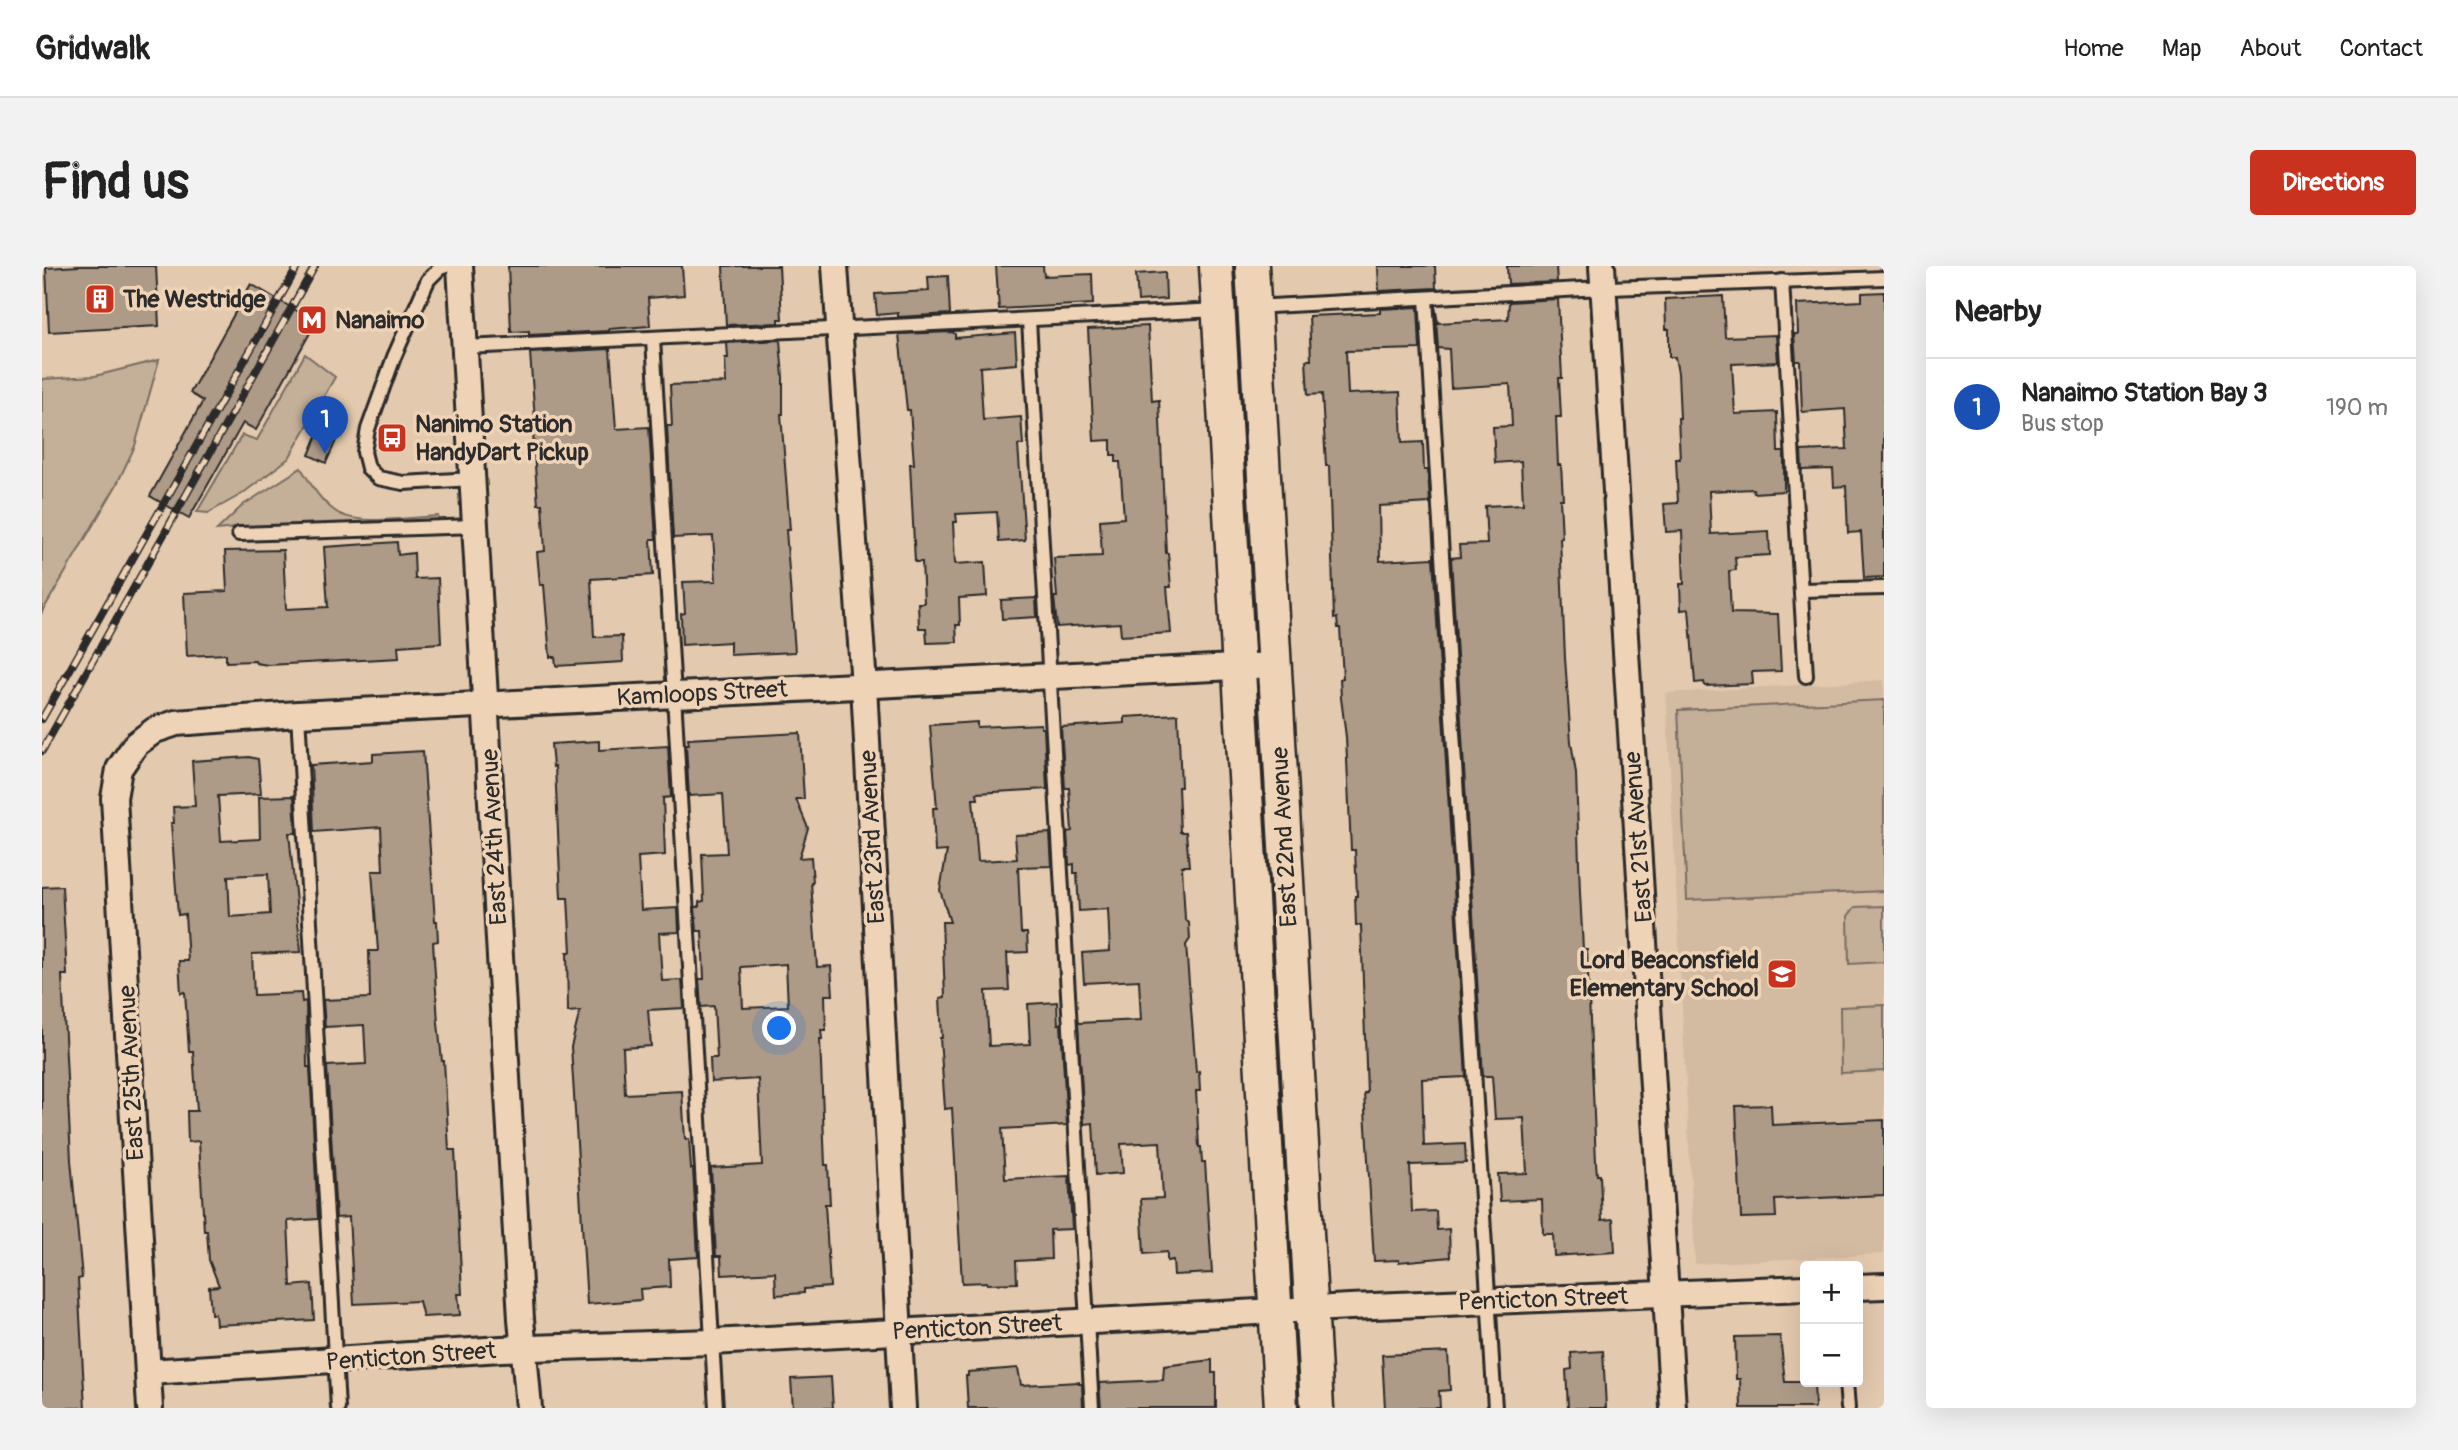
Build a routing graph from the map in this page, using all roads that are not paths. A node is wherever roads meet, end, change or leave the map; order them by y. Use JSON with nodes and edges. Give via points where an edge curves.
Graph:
{"nodes":[{"id":1,"x":446,"y":266,"type":"edge"},
{"id":2,"x":460,"y":266,"type":"edge"},
{"id":3,"x":835,"y":266,"type":"edge"},
{"id":4,"x":1216,"y":266,"type":"edge"},
{"id":5,"x":1252,"y":266,"type":"edge"},
{"id":6,"x":1602,"y":277,"type":"edge"},
{"id":7,"x":1884,"y":278,"type":"edge"},
{"id":8,"x":1782,"y":281,"type":"junction"},
{"id":9,"x":1426,"y":298,"type":"junction"},
{"id":10,"x":1254,"y":307,"type":"junction"},
{"id":11,"x":1219,"y":310,"type":"junction"},
{"id":12,"x":1028,"y":320,"type":"junction"},
{"id":13,"x":839,"y":327,"type":"junction"},
{"id":14,"x":653,"y":339,"type":"junction"},
{"id":15,"x":465,"y":347,"type":"junction"},
{"id":16,"x":473,"y":479,"type":"junction"},
{"id":17,"x":476,"y":526,"type":"junction"},
{"id":18,"x":239,"y":534,"type":"dead end"},
{"id":19,"x":1884,"y":588,"type":"edge"},
{"id":20,"x":1802,"y":590,"type":"junction"},
{"id":21,"x":1274,"y":665,"type":"junction"},
{"id":22,"x":1240,"y":667,"type":"junction"},
{"id":23,"x":1806,"y":676,"type":"dead end"},
{"id":24,"x":1050,"y":677,"type":"junction"},
{"id":25,"x":864,"y":686,"type":"junction"},
{"id":26,"x":673,"y":694,"type":"junction"},
{"id":27,"x":486,"y":704,"type":"junction"},
{"id":28,"x":298,"y":714,"type":"junction"},
{"id":29,"x":136,"y":744,"type":"joint"},
{"id":30,"x":1884,"y":1286,"type":"edge"},
{"id":31,"x":1863,"y":1287,"type":"edge"},
{"id":32,"x":1800,"y":1288,"type":"edge"},
{"id":33,"x":1668,"y":1293,"type":"junction"},
{"id":34,"x":1488,"y":1301,"type":"junction"},
{"id":35,"x":1312,"y":1309,"type":"junction"},
{"id":36,"x":1277,"y":1311,"type":"junction"},
{"id":37,"x":1088,"y":1321,"type":"junction"},
{"id":38,"x":899,"y":1331,"type":"junction"},
{"id":39,"x":712,"y":1342,"type":"junction"},
{"id":40,"x":524,"y":1348,"type":"junction"},
{"id":41,"x":337,"y":1361,"type":"junction"},
{"id":42,"x":149,"y":1372,"type":"junction"},
{"id":43,"x":1846,"y":1387,"type":"edge"},
{"id":44,"x":149,"y":1408,"type":"edge"},
{"id":45,"x":338,"y":1408,"type":"edge"},
{"id":46,"x":529,"y":1408,"type":"edge"},
{"id":47,"x":716,"y":1408,"type":"edge"},
{"id":48,"x":903,"y":1408,"type":"edge"},
{"id":49,"x":1092,"y":1408,"type":"edge"},
{"id":50,"x":1281,"y":1408,"type":"edge"},
{"id":51,"x":1317,"y":1408,"type":"edge"},
{"id":52,"x":1495,"y":1408,"type":"edge"},
{"id":53,"x":1674,"y":1408,"type":"edge"},
{"id":54,"x":1848,"y":1408,"type":"edge"}],
"edges":[{"from":1,"to":16,"type":"lane","via":[[428,279],[368,429],[364,452],[368,468],[378,478],[403,483]]},
{"from":2,"to":15,"type":"street","name":"East 24th Avenue"},
{"from":3,"to":13,"type":"street","name":"East 23rd Avenue"},
{"from":4,"to":11,"type":"street","name":"East 22nd Avenue"},
{"from":5,"to":10,"type":"street","name":"East 22nd Avenue"},
{"from":6,"to":8,"type":"lane"},
{"from":6,"to":9,"type":"lane"},
{"from":6,"to":33,"type":"street","name":"East 21st Avenue"},
{"from":7,"to":8,"type":"lane"},
{"from":8,"to":20,"type":"lane"},
{"from":9,"to":10,"type":"lane"},
{"from":9,"to":34,"type":"lane"},
{"from":10,"to":21,"type":"street","name":"East 22nd Avenue"},
{"from":11,"to":12,"type":"lane"},
{"from":11,"to":22,"type":"street","name":"East 22nd Avenue"},
{"from":12,"to":13,"type":"lane"},
{"from":12,"to":24,"type":"lane"},
{"from":13,"to":14,"type":"lane"},
{"from":13,"to":25,"type":"street","name":"East 23rd Avenue"},
{"from":14,"to":15,"type":"lane"},
{"from":14,"to":26,"type":"lane"},
{"from":15,"to":16,"type":"street","name":"East 24th Avenue"},
{"from":16,"to":17,"type":"street","name":"East 24th Avenue"},
{"from":17,"to":18,"type":"lane"},
{"from":17,"to":27,"type":"street","name":"East 24th Avenue"},
{"from":19,"to":20,"type":"lane"},
{"from":20,"to":23,"type":"lane"},
{"from":21,"to":22,"type":"street","name":"Kamloops Street"},
{"from":21,"to":35,"type":"street","name":"East 22nd Avenue"},
{"from":22,"to":24,"type":"street","name":"Kamloops Street"},
{"from":22,"to":36,"type":"street","name":"East 22nd Avenue"},
{"from":24,"to":25,"type":"street","name":"Kamloops Street"},
{"from":24,"to":37,"type":"lane"},
{"from":25,"to":26,"type":"street","name":"Kamloops Street"},
{"from":25,"to":38,"type":"street","name":"East 23rd Avenue"},
{"from":26,"to":27,"type":"street","name":"Kamloops Street"},
{"from":26,"to":39,"type":"lane"},
{"from":27,"to":28,"type":"street","name":"Kamloops Street"},
{"from":27,"to":40,"type":"street","name":"East 24th Avenue"},
{"from":28,"to":29,"type":"street","name":"Kamloops Street","via":[[176,723],[155,730]]},
{"from":28,"to":41,"type":"lane"},
{"from":29,"to":42,"type":"street","name":"East 25th Avenue","via":[[119,769],[114,798]]},
{"from":30,"to":31,"type":"street"},
{"from":32,"to":33,"type":"street","name":"Penticton Street"},
{"from":33,"to":34,"type":"street","name":"Penticton Street"},
{"from":33,"to":53,"type":"street","name":"East 21st Avenue"},
{"from":34,"to":35,"type":"street","name":"Penticton Street"},
{"from":34,"to":52,"type":"lane"},
{"from":35,"to":36,"type":"street","name":"Penticton Street"},
{"from":35,"to":51,"type":"street","name":"East 22nd Avenue"},
{"from":36,"to":37,"type":"street","name":"Penticton Street"},
{"from":36,"to":50,"type":"street","name":"East 22nd Avenue"},
{"from":37,"to":38,"type":"street","name":"Penticton Street"},
{"from":37,"to":49,"type":"lane"},
{"from":38,"to":39,"type":"street","name":"Penticton Street"},
{"from":38,"to":48,"type":"street","name":"East 23rd Avenue"},
{"from":39,"to":40,"type":"street","name":"Penticton Street"},
{"from":39,"to":47,"type":"lane"},
{"from":40,"to":41,"type":"street","name":"Penticton Street"},
{"from":40,"to":46,"type":"street","name":"East 24th Avenue"},
{"from":41,"to":42,"type":"street","name":"Penticton Street"},
{"from":41,"to":45,"type":"lane"},
{"from":42,"to":44,"type":"street","name":"East 25th Avenue"},
{"from":43,"to":54,"type":"lane"}]}
